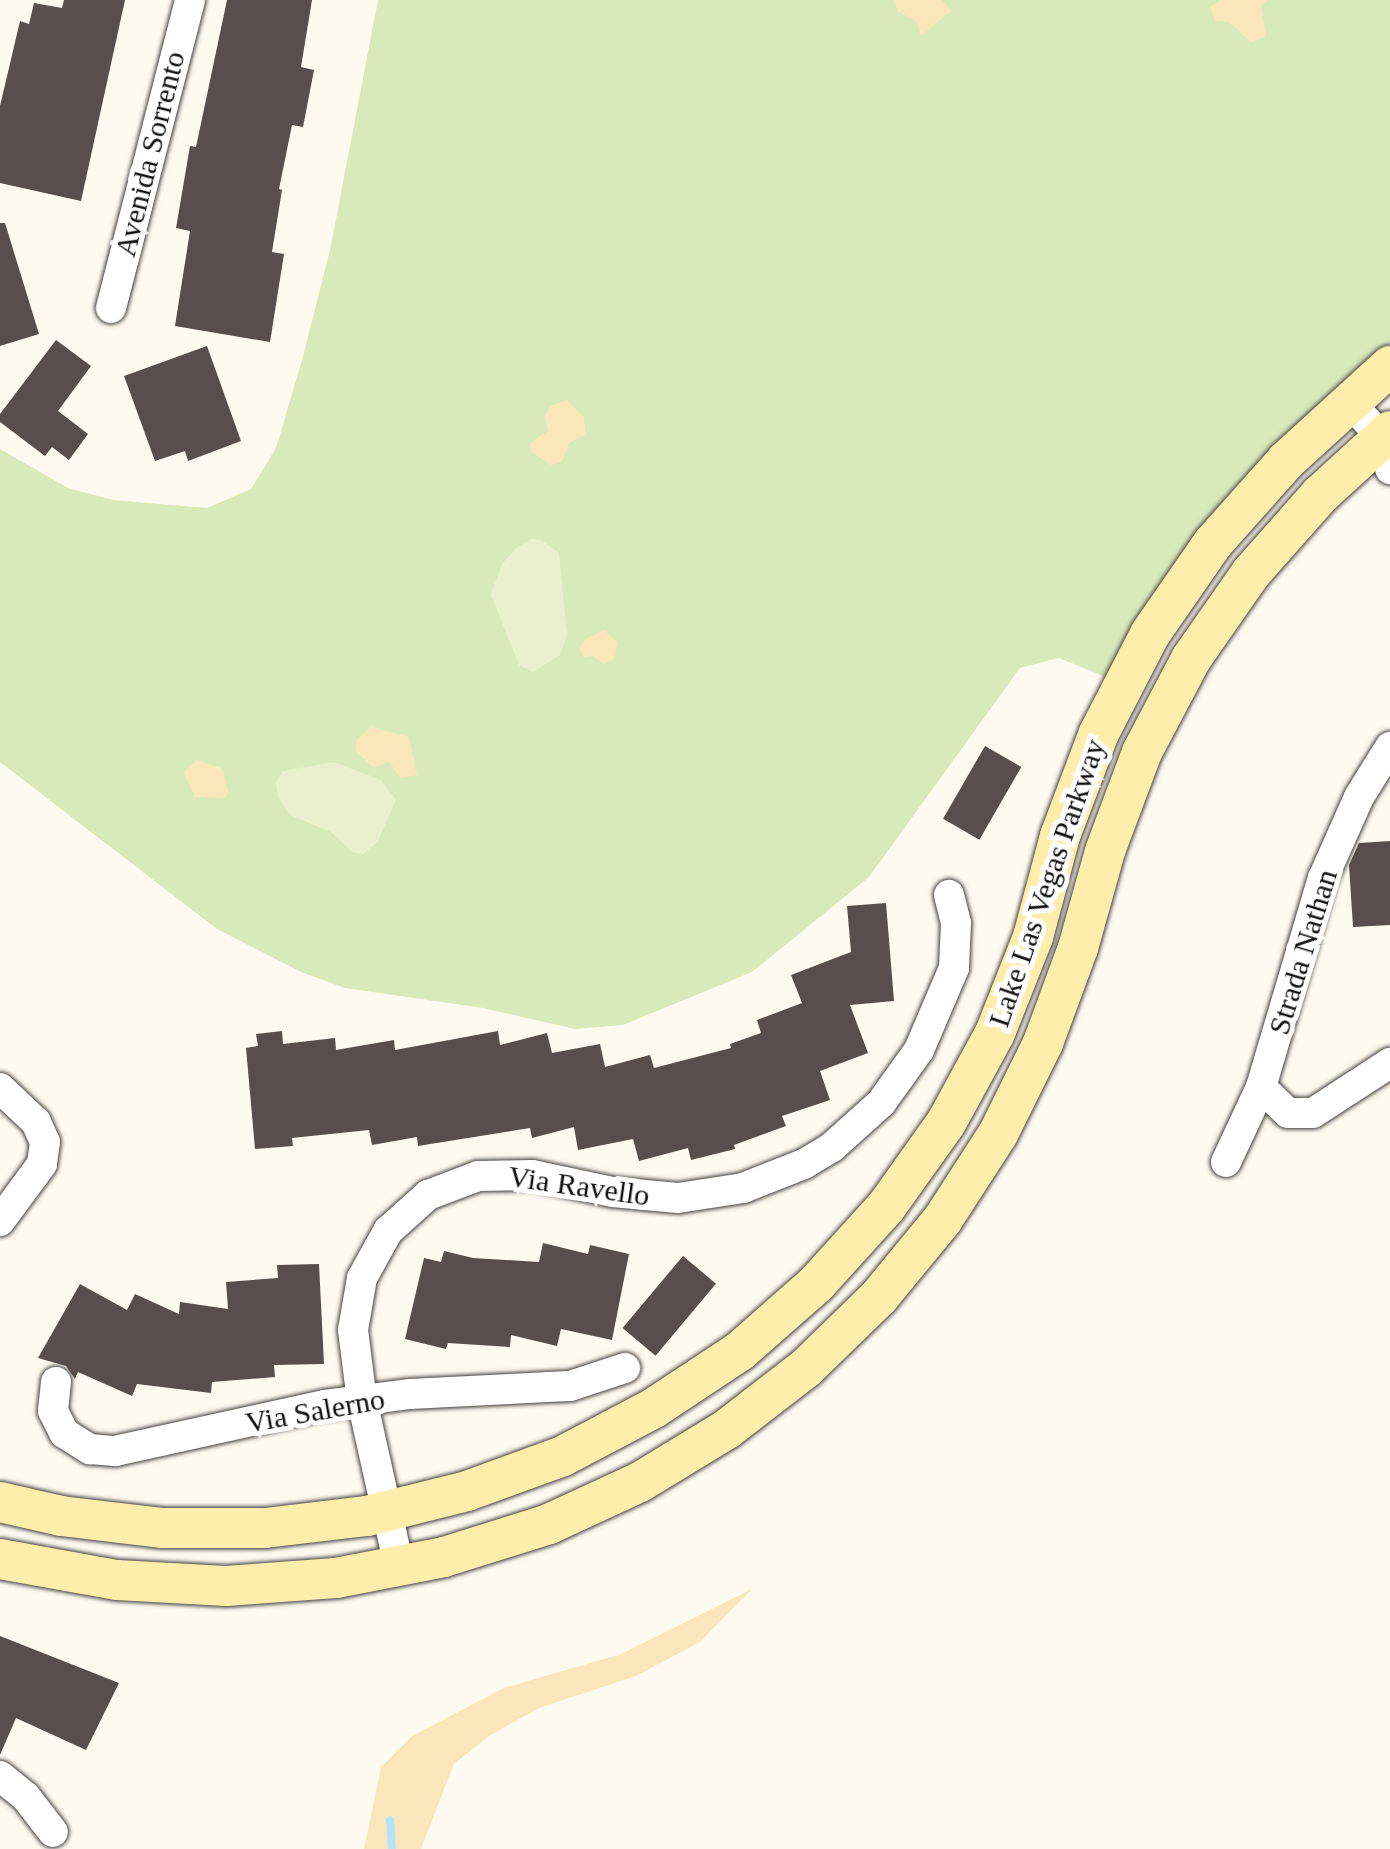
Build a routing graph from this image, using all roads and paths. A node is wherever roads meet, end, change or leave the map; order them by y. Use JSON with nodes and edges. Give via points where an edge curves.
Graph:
{"nodes":[{"id":1,"x":190,"y":0,"type":"edge"},
{"id":2,"x":110,"y":308,"type":"dead end"},
{"id":3,"x":1390,"y":366,"type":"edge"},
{"id":4,"x":1350,"y":403,"type":"junction"},
{"id":5,"x":1388,"y":445,"type":"edge"},
{"id":6,"x":1390,"y":746,"type":"edge"},
{"id":7,"x":949,"y":895,"type":"dead end"},
{"id":8,"x":1390,"y":1062,"type":"edge"},
{"id":9,"x":0,"y":1088,"type":"edge"},
{"id":10,"x":1260,"y":1088,"type":"junction"},
{"id":11,"x":1226,"y":1162,"type":"dead end"},
{"id":12,"x":0,"y":1222,"type":"edge"},
{"id":13,"x":625,"y":1368,"type":"dead end"},
{"id":14,"x":56,"y":1382,"type":"dead end"},
{"id":15,"x":362,"y":1401,"type":"junction"},
{"id":16,"x":0,"y":1502,"type":"edge"},
{"id":17,"x":386,"y":1511,"type":"junction"},
{"id":18,"x":0,"y":1559,"type":"edge"},
{"id":19,"x":399,"y":1566,"type":"junction"},
{"id":20,"x":0,"y":1776,"type":"edge"},
{"id":21,"x":53,"y":1832,"type":"dead end"}],
"edges":[{"from":1,"to":2,"type":"street","name":"Avenida Sorrento"},
{"from":3,"to":4,"type":"street","name":"Lake Las Vegas Parkway"},
{"from":4,"to":5,"type":"street"},
{"from":4,"to":17,"type":"street","name":"Lake Las Vegas Parkway","via":[[1286,461],[1213,544],[1150,634],[1099,733],[995,1033],[946,1123],[886,1207],[817,1283],[752,1340],[654,1408],[564,1456],[467,1492]]},
{"from":5,"to":19,"type":"street","name":"Lake Las Vegas Parkway","via":[[1321,494],[1251,573],[1191,660],[1142,752],[1043,1043],[998,1134],[879,1297],[806,1368],[727,1429],[640,1482],[548,1524]]},
{"from":6,"to":10,"type":"street","name":"Strada Nathan","via":[[1323,878]]},
{"from":7,"to":15,"type":"street","name":"Via Ravello","via":[[957,938],[949,982],[902,1078],[857,1126],[774,1178],[711,1194],[645,1197],[514,1173],[478,1176],[428,1195],[388,1230],[362,1278],[353,1330]]},
{"from":8,"to":10,"type":"street","via":[[1313,1114],[1288,1113]]},
{"from":9,"to":12,"type":"street","via":[[36,1122],[45,1142],[42,1164]]},
{"from":10,"to":11,"type":"street","name":"Strada Nathan"},
{"from":13,"to":15,"type":"street","name":"Via Salerno","via":[[570,1386]]},
{"from":14,"to":15,"type":"street","name":"Via Salerno","via":[[52,1405],[60,1428],[72,1441],[102,1451]]},
{"from":15,"to":17,"type":"street","name":"Via Ravello"},
{"from":16,"to":17,"type":"street","name":"Lake Las Vegas Parkway","via":[[162,1528],[266,1528]]},
{"from":17,"to":19,"type":"street","name":"Via Ravello"},
{"from":18,"to":19,"type":"street","name":"Lake Las Vegas Parkway","via":[[117,1580],[226,1586]]},
{"from":20,"to":21,"type":"street"}]}
